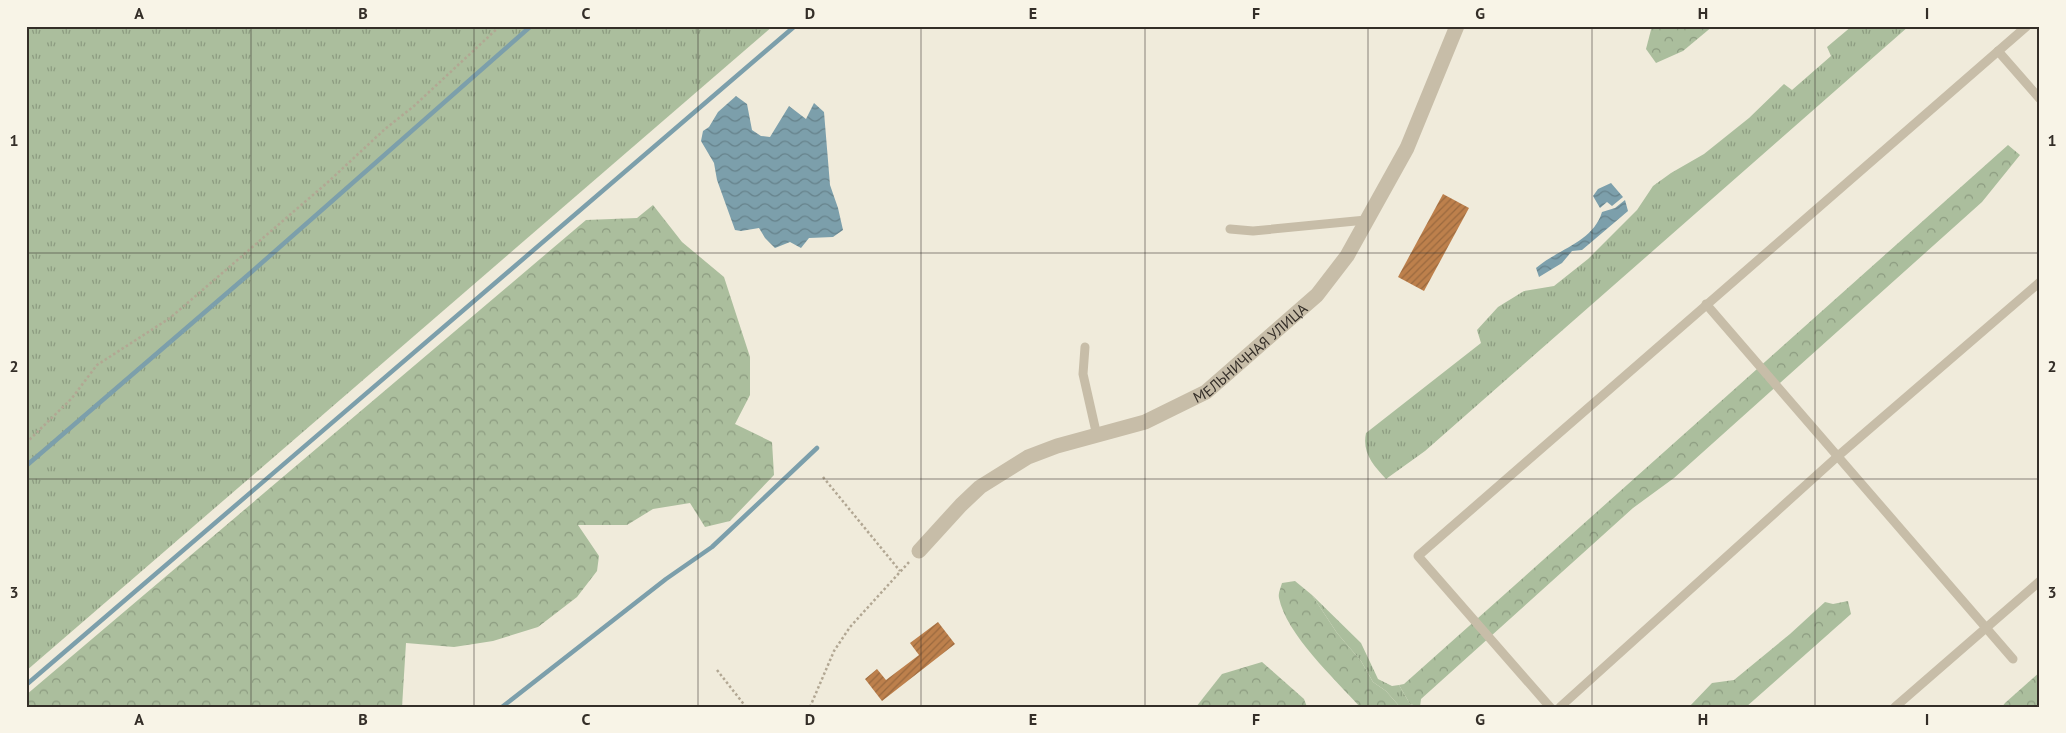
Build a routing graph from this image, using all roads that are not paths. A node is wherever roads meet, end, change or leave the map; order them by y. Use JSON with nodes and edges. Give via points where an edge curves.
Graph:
{"nodes":[{"id":1,"x":1457,"y":26,"type":"edge"},
{"id":2,"x":2027,"y":26,"type":"edge"},
{"id":3,"x":1998,"y":51,"type":"junction"},
{"id":4,"x":2040,"y":99,"type":"edge"},
{"id":5,"x":1366,"y":220,"type":"junction"},
{"id":6,"x":1230,"y":229,"type":"dead end"},
{"id":7,"x":2040,"y":282,"type":"edge"},
{"id":8,"x":1706,"y":304,"type":"junction"},
{"id":9,"x":1084,"y":347,"type":"dead end"},
{"id":10,"x":1097,"y":436,"type":"junction"},
{"id":11,"x":1838,"y":456,"type":"junction"},
{"id":12,"x":920,"y":551,"type":"road end"},
{"id":13,"x":2040,"y":581,"type":"edge"},
{"id":14,"x":1986,"y":628,"type":"junction"},
{"id":15,"x":2013,"y":659,"type":"dead end"},
{"id":16,"x":1550,"y":707,"type":"edge"},
{"id":17,"x":1560,"y":707,"type":"edge"},
{"id":18,"x":1895,"y":707,"type":"edge"}],
"edges":[{"from":1,"to":5,"type":"street","name":"МЕЛЬНИЧНАЯ УЛИЦА","via":[[1406,148]]},
{"from":2,"to":3,"type":"lane"},
{"from":3,"to":4,"type":"lane"},
{"from":3,"to":8,"type":"lane"},
{"from":5,"to":6,"type":"lane","via":[[1253,231]]},
{"from":5,"to":10,"type":"street","name":"МЕЛЬНИЧНАЯ УЛИЦА","via":[[1348,256],[1317,295],[1206,392],[1145,422]]},
{"from":7,"to":11,"type":"lane"},
{"from":8,"to":11,"type":"lane"},
{"from":8,"to":16,"type":"lane","via":[[1418,556]]},
{"from":9,"to":10,"type":"lane","via":[[1083,374]]},
{"from":10,"to":12,"type":"street","name":"МЕЛЬНИЧНАЯ УЛИЦА","via":[[1028,457],[980,486]]},
{"from":11,"to":14,"type":"lane"},
{"from":11,"to":17,"type":"lane"},
{"from":13,"to":14,"type":"lane"},
{"from":14,"to":15,"type":"lane"},
{"from":14,"to":18,"type":"lane"}]}
